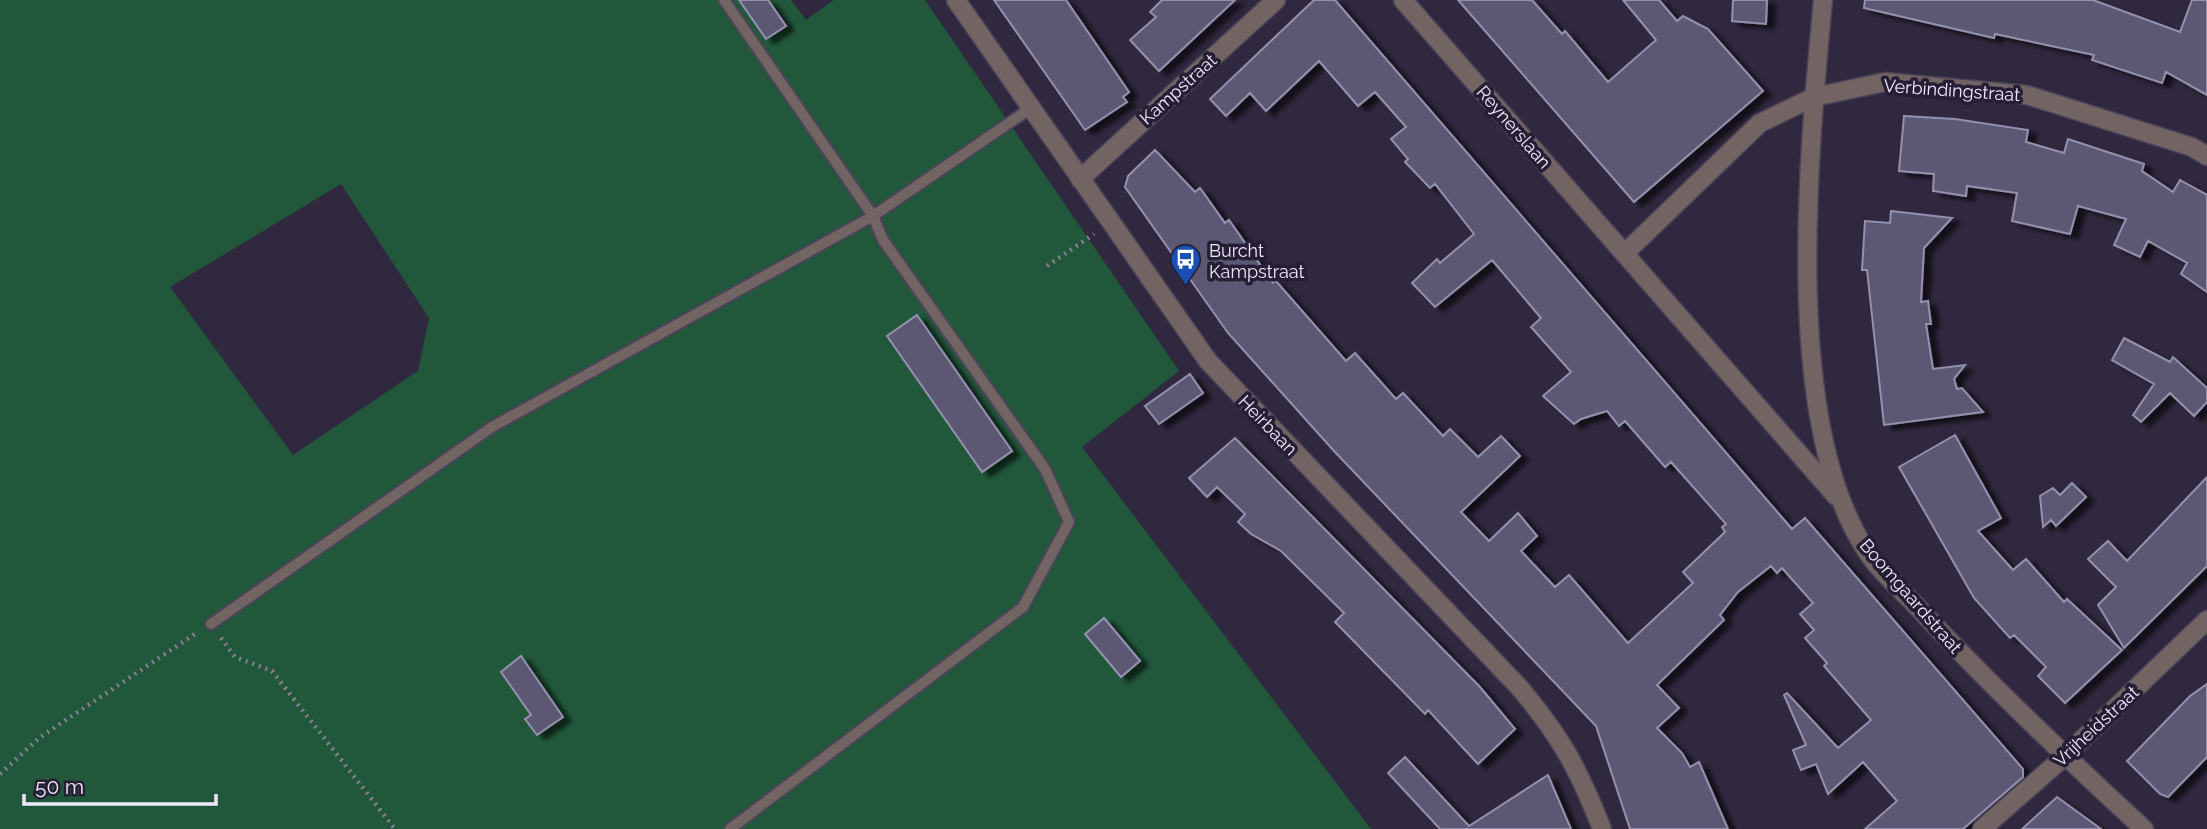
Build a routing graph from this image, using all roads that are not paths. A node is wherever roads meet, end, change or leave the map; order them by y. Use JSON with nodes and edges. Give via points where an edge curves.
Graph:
{"nodes":[{"id":1,"x":724,"y":0,"type":"edge"},
{"id":2,"x":956,"y":0,"type":"edge"},
{"id":3,"x":1276,"y":0,"type":"edge"},
{"id":4,"x":1403,"y":0,"type":"edge"},
{"id":5,"x":1823,"y":0,"type":"edge"},
{"id":6,"x":1814,"y":97,"type":"junction"},
{"id":7,"x":1031,"y":108,"type":"junction"},
{"id":8,"x":2207,"y":156,"type":"edge"},
{"id":9,"x":1080,"y":179,"type":"junction"},
{"id":10,"x":873,"y":216,"type":"junction"},
{"id":11,"x":1625,"y":253,"type":"junction"},
{"id":12,"x":1838,"y":499,"type":"junction"},
{"id":13,"x":2207,"y":620,"type":"edge"},
{"id":14,"x":211,"y":624,"type":"road end"},
{"id":15,"x":2064,"y":756,"type":"junction"},
{"id":16,"x":730,"y":829,"type":"edge"},
{"id":17,"x":1602,"y":829,"type":"edge"},
{"id":18,"x":1982,"y":829,"type":"edge"},
{"id":19,"x":2144,"y":829,"type":"edge"}],
"edges":[{"from":1,"to":10,"type":"lane"},
{"from":2,"to":7,"type":"street","name":"Heirbaan"},
{"from":3,"to":9,"type":"street","name":"Kampstraat"},
{"from":4,"to":11,"type":"street","name":"Reynerslaan"},
{"from":5,"to":6,"type":"street","name":"Boomgaardstraat"},
{"from":6,"to":8,"type":"street","name":"Verbindingstraat","via":[[1885,82],[2027,95],[2192,147]]},
{"from":6,"to":11,"type":"street","via":[[1760,123]]},
{"from":6,"to":12,"type":"street","name":"Boomgaardstraat","via":[[1809,258],[1812,385]]},
{"from":7,"to":9,"type":"street","name":"Heirbaan"},
{"from":7,"to":10,"type":"lane"},
{"from":9,"to":17,"type":"street","name":"Heirbaan","via":[[1208,361],[1549,723],[1570,753]]},
{"from":10,"to":14,"type":"lane","via":[[492,427]]},
{"from":10,"to":16,"type":"lane","via":[[883,240],[1045,469],[1069,522],[1023,607]]},
{"from":11,"to":12,"type":"street","name":"Reynerslaan"},
{"from":12,"to":15,"type":"street","name":"Boomgaardstraat","via":[[1865,549],[1958,651]]},
{"from":13,"to":15,"type":"street","name":"Vrijheidstraat"},
{"from":15,"to":18,"type":"street","name":"Vrijheidstraat"},
{"from":15,"to":19,"type":"street","name":"Boomgaardstraat"}]}
